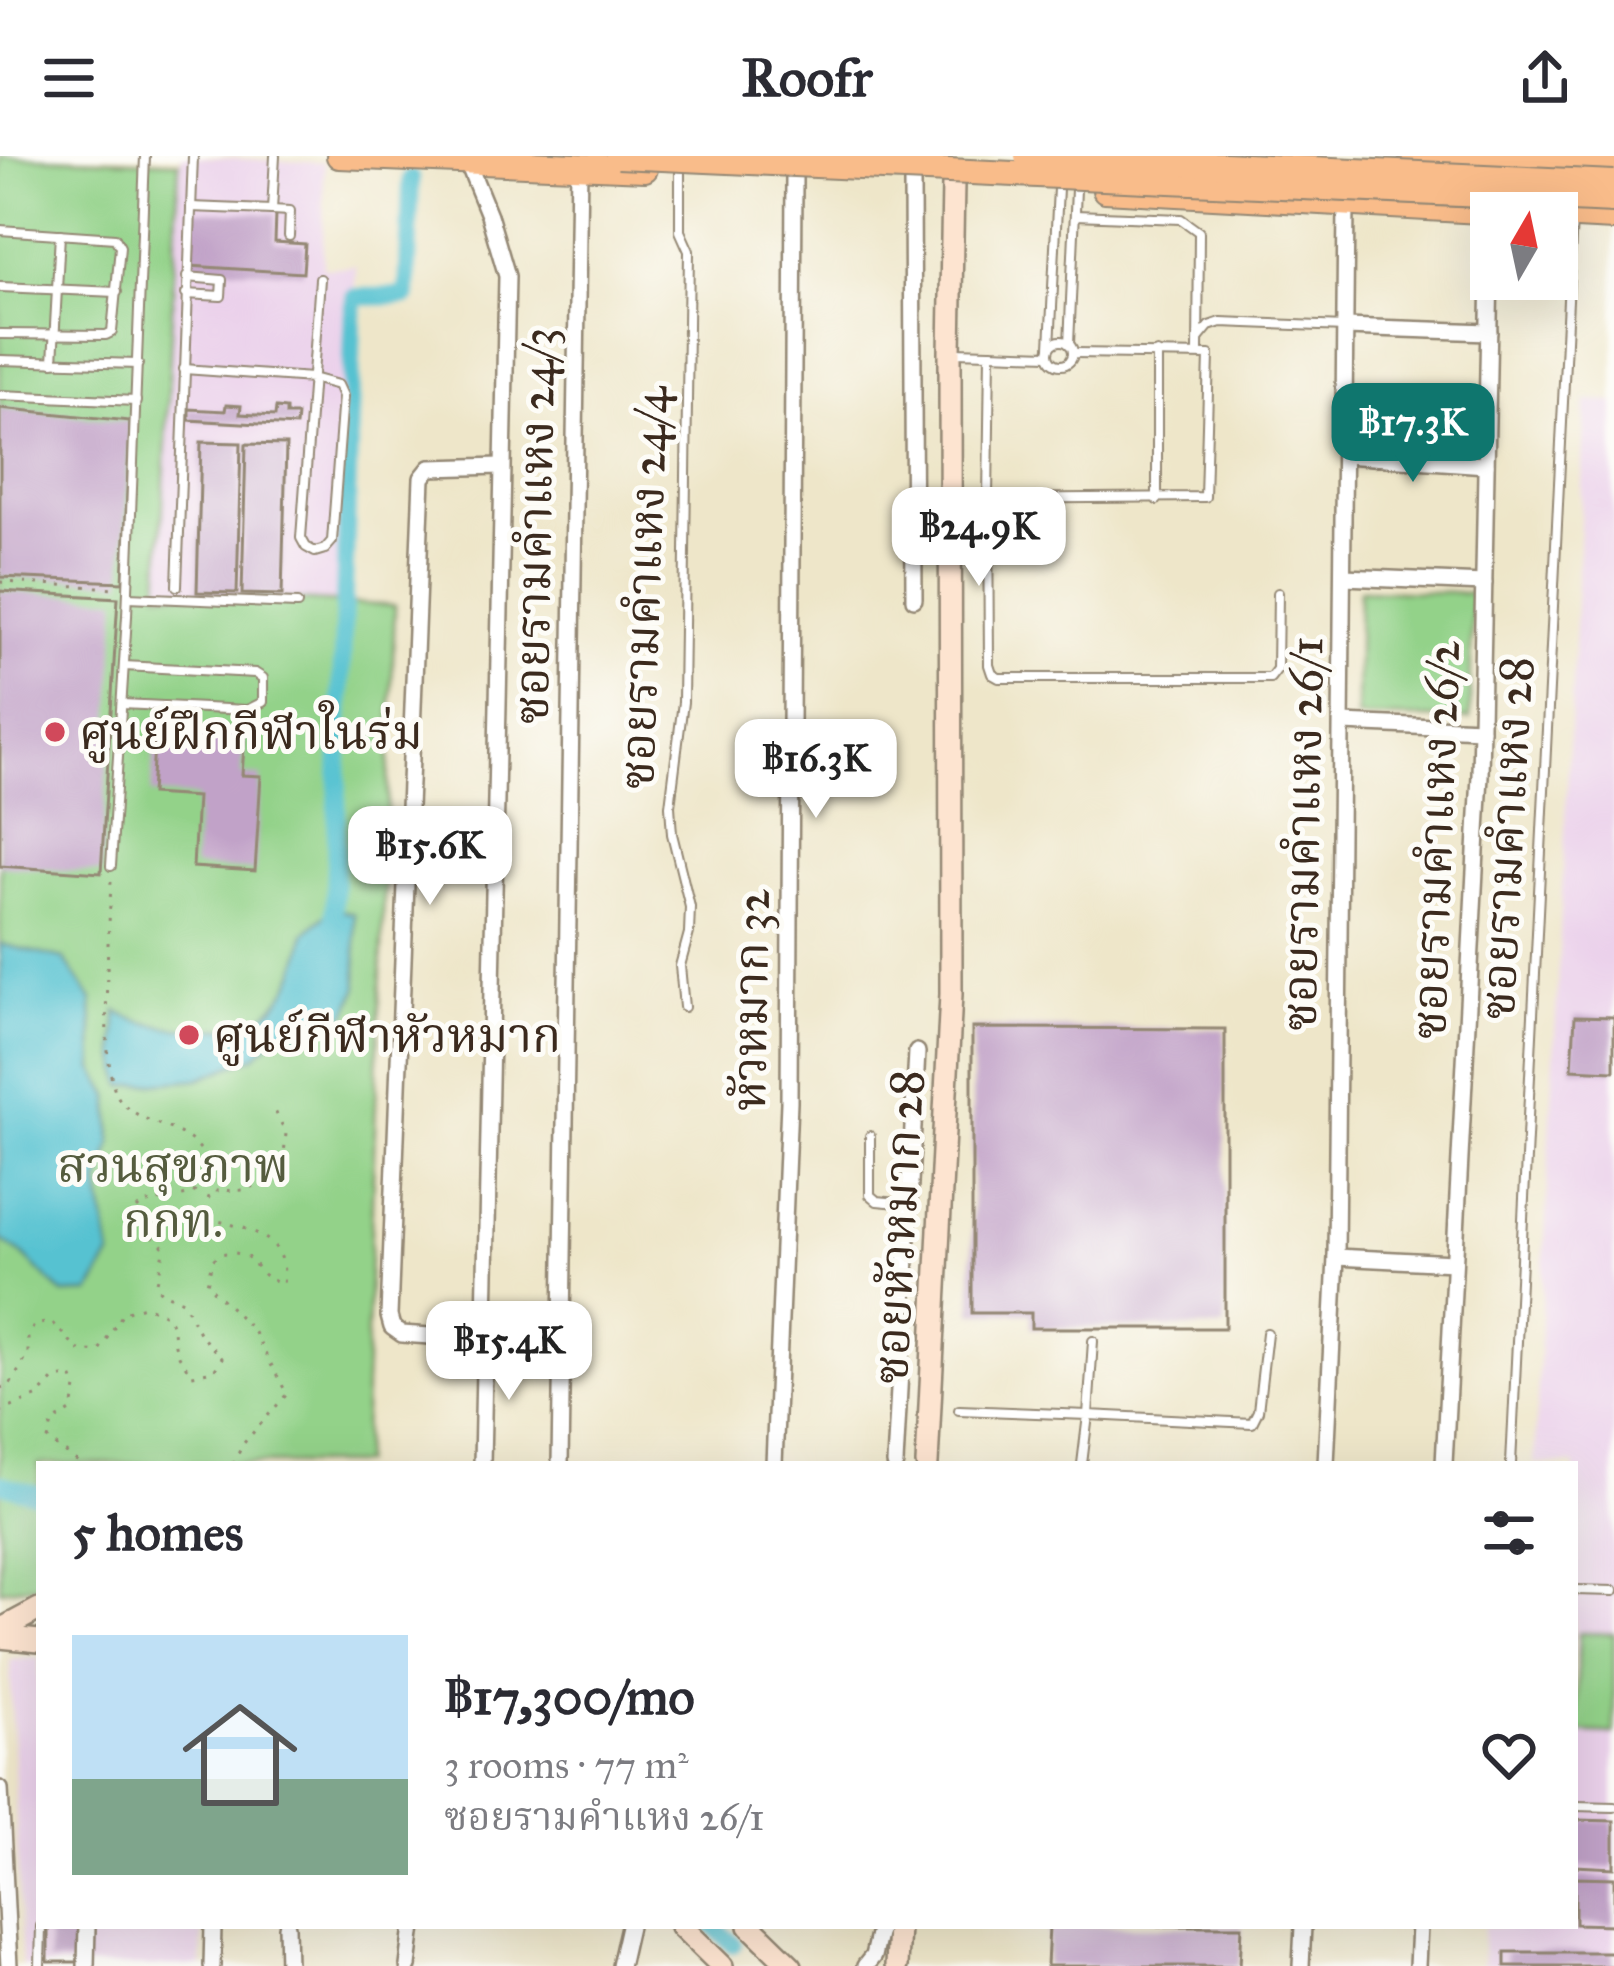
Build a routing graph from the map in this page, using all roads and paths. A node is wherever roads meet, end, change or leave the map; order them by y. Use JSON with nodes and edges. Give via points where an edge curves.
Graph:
{"nodes":[{"id":1,"x":146,"y":156,"type":"edge"},
{"id":2,"x":193,"y":156,"type":"edge"},
{"id":3,"x":275,"y":156,"type":"edge"},
{"id":4,"x":339,"y":156,"type":"edge"},
{"id":5,"x":618,"y":156,"type":"edge"},
{"id":6,"x":955,"y":156,"type":"edge"},
{"id":7,"x":1028,"y":156,"type":"edge"},
{"id":8,"x":1119,"y":156,"type":"edge"},
{"id":9,"x":1412,"y":156,"type":"edge"},
{"id":10,"x":1523,"y":159,"type":"edge"},
{"id":11,"x":467,"y":161,"type":"junction"},
{"id":12,"x":579,"y":166,"type":"junction"},
{"id":13,"x":1614,"y":166,"type":"edge"},
{"id":14,"x":913,"y":168,"type":"edge"},
{"id":15,"x":680,"y":170,"type":"junction"},
{"id":16,"x":794,"y":176,"type":"junction"},
{"id":17,"x":953,"y":183,"type":"junction"},
{"id":18,"x":1614,"y":183,"type":"edge"},
{"id":19,"x":1067,"y":188,"type":"junction"},
{"id":20,"x":1119,"y":190,"type":"junction"},
{"id":21,"x":1614,"y":201,"type":"edge"},
{"id":22,"x":1346,"y":204,"type":"junction"},
{"id":23,"x":191,"y":207,"type":"junction"},
{"id":24,"x":272,"y":210,"type":"junction"},
{"id":25,"x":1470,"y":213,"type":"edge"},
{"id":26,"x":1075,"y":215,"type":"junction"},
{"id":27,"x":1578,"y":217,"type":"edge"},
{"id":28,"x":1614,"y":218,"type":"edge"},
{"id":29,"x":0,"y":230,"type":"edge"},
{"id":30,"x":60,"y":234,"type":"junction"},
{"id":31,"x":289,"y":236,"type":"dead end"},
{"id":32,"x":187,"y":277,"type":"junction"},
{"id":33,"x":320,"y":279,"type":"dead end"},
{"id":34,"x":0,"y":287,"type":"edge"},
{"id":35,"x":56,"y":290,"type":"junction"},
{"id":36,"x":117,"y":292,"type":"junction"},
{"id":37,"x":186,"y":294,"type":"junction"},
{"id":38,"x":1490,"y":300,"type":"edge"},
{"id":39,"x":1560,"y":300,"type":"edge"},
{"id":40,"x":1345,"y":327,"type":"junction"},
{"id":41,"x":1489,"y":332,"type":"junction"},
{"id":42,"x":0,"y":334,"type":"edge"},
{"id":43,"x":53,"y":336,"type":"junction"},
{"id":44,"x":1198,"y":339,"type":"junction"},
{"id":45,"x":1071,"y":348,"type":"junction"},
{"id":46,"x":1049,"y":351,"type":"junction"},
{"id":47,"x":950,"y":352,"type":"junction"},
{"id":48,"x":990,"y":353,"type":"junction"},
{"id":49,"x":1157,"y":353,"type":"junction"},
{"id":50,"x":1198,"y":354,"type":"junction"},
{"id":51,"x":0,"y":360,"type":"edge"},
{"id":52,"x":52,"y":362,"type":"junction"},
{"id":53,"x":138,"y":364,"type":"junction"},
{"id":54,"x":184,"y":369,"type":"junction"},
{"id":55,"x":312,"y":379,"type":"junction"},
{"id":56,"x":0,"y":395,"type":"edge"},
{"id":57,"x":136,"y":401,"type":"junction"},
{"id":58,"x":1344,"y":454,"type":"junction"},
{"id":59,"x":1486,"y":465,"type":"junction"},
{"id":60,"x":502,"y":466,"type":"junction"},
{"id":61,"x":988,"y":500,"type":"junction"},
{"id":62,"x":1156,"y":500,"type":"junction"},
{"id":63,"x":1344,"y":577,"type":"junction"},
{"id":64,"x":0,"y":582,"type":"edge"},
{"id":65,"x":1484,"y":584,"type":"junction"},
{"id":66,"x":177,"y":586,"type":"dead end"},
{"id":67,"x":128,"y":593,"type":"junction"},
{"id":68,"x":1278,"y":593,"type":"dead end"},
{"id":69,"x":914,"y":599,"type":"dead end"},
{"id":70,"x":297,"y":604,"type":"dead end"},
{"id":71,"x":124,"y":666,"type":"junction"},
{"id":72,"x":122,"y":704,"type":"junction"},
{"id":73,"x":1343,"y":723,"type":"junction"},
{"id":74,"x":1481,"y":730,"type":"junction"},
{"id":75,"x":111,"y":866,"type":"joint"},
{"id":76,"x":684,"y":1007,"type":"dead end"},
{"id":77,"x":917,"y":1052,"type":"dead end"},
{"id":78,"x":273,"y":1107,"type":"dead end"},
{"id":79,"x":870,"y":1136,"type":"dead end"},
{"id":80,"x":909,"y":1204,"type":"junction"},
{"id":81,"x":1336,"y":1257,"type":"junction"},
{"id":82,"x":1454,"y":1263,"type":"junction"},
{"id":83,"x":1267,"y":1333,"type":"dead end"},
{"id":84,"x":484,"y":1340,"type":"junction"},
{"id":85,"x":1094,"y":1341,"type":"dead end"},
{"id":86,"x":0,"y":1388,"type":"edge"},
{"id":87,"x":959,"y":1411,"type":"dead end"},
{"id":88,"x":0,"y":1412,"type":"edge"},
{"id":89,"x":1088,"y":1415,"type":"junction"},
{"id":90,"x":77,"y":1461,"type":"edge"},
{"id":91,"x":234,"y":1461,"type":"edge"},
{"id":92,"x":482,"y":1461,"type":"edge"},
{"id":93,"x":560,"y":1461,"type":"edge"},
{"id":94,"x":774,"y":1461,"type":"edge"},
{"id":95,"x":895,"y":1461,"type":"edge"},
{"id":96,"x":928,"y":1461,"type":"edge"},
{"id":97,"x":1082,"y":1461,"type":"edge"},
{"id":98,"x":1326,"y":1461,"type":"edge"},
{"id":99,"x":1444,"y":1461,"type":"edge"},
{"id":100,"x":1510,"y":1461,"type":"edge"},
{"id":101,"x":1578,"y":1590,"type":"edge"},
{"id":102,"x":1614,"y":1591,"type":"edge"},
{"id":103,"x":36,"y":1611,"type":"edge"},
{"id":104,"x":0,"y":1634,"type":"edge"},
{"id":105,"x":36,"y":1640,"type":"edge"},
{"id":106,"x":0,"y":1789,"type":"edge"},
{"id":107,"x":1578,"y":1806,"type":"edge"},
{"id":108,"x":1614,"y":1807,"type":"edge"},
{"id":109,"x":40,"y":1929,"type":"edge"},
{"id":110,"x":87,"y":1929,"type":"edge"},
{"id":111,"x":213,"y":1929,"type":"edge"},
{"id":112,"x":287,"y":1929,"type":"edge"},
{"id":113,"x":413,"y":1929,"type":"edge"},
{"id":114,"x":628,"y":1929,"type":"edge"},
{"id":115,"x":684,"y":1929,"type":"edge"},
{"id":116,"x":753,"y":1929,"type":"edge"},
{"id":117,"x":879,"y":1929,"type":"edge"},
{"id":118,"x":898,"y":1929,"type":"edge"},
{"id":119,"x":1303,"y":1929,"type":"edge"},
{"id":120,"x":1419,"y":1929,"type":"edge"},
{"id":121,"x":9,"y":1966,"type":"edge"},
{"id":122,"x":40,"y":1966,"type":"edge"},
{"id":123,"x":86,"y":1966,"type":"edge"},
{"id":124,"x":212,"y":1966,"type":"edge"},
{"id":125,"x":288,"y":1966,"type":"edge"},
{"id":126,"x":408,"y":1966,"type":"edge"},
{"id":127,"x":620,"y":1966,"type":"edge"},
{"id":128,"x":722,"y":1966,"type":"edge"},
{"id":129,"x":791,"y":1966,"type":"edge"},
{"id":130,"x":865,"y":1966,"type":"edge"},
{"id":131,"x":896,"y":1966,"type":"edge"},
{"id":132,"x":1301,"y":1966,"type":"edge"},
{"id":133,"x":1418,"y":1966,"type":"edge"}],
"edges":[{"from":1,"to":53,"type":"lane"},
{"from":2,"to":23,"type":"lane"},
{"from":3,"to":24,"type":"lane"},
{"from":4,"to":11,"type":"main road"},
{"from":5,"to":21,"type":"main road","bridge":true},
{"from":6,"to":17,"type":"main road"},
{"from":7,"to":18,"type":"main road","bridge":true},
{"from":8,"to":20,"type":"main road"},
{"from":9,"to":10,"type":"main road"},
{"from":10,"to":13,"type":"main road"},
{"from":11,"to":12,"type":"main road"},
{"from":11,"to":60,"type":"street","via":[[506,276]]},
{"from":12,"to":15,"type":"main road"},
{"from":12,"to":93,"type":"street","name":"ซอยรามคำแหง 24/3"},
{"from":14,"to":16,"type":"main road"},
{"from":14,"to":17,"type":"main road"},
{"from":14,"to":69,"type":"street"},
{"from":15,"to":16,"type":"main road"},
{"from":15,"to":76,"type":"lane","name":"ซอยรามคำแหง 24/4","via":[[680,231],[689,251],[683,702],[670,806],[690,907],[680,966]]},
{"from":16,"to":94,"type":"street","name":"หัวหมาก 32","via":[[789,1102]]},
{"from":17,"to":19,"type":"main road"},
{"from":17,"to":47,"type":"street","name":"ซอยหัวหมาก 28"},
{"from":19,"to":20,"type":"main road"},
{"from":19,"to":26,"type":"lane"},
{"from":19,"to":46,"type":"lane"},
{"from":20,"to":22,"type":"main road"},
{"from":22,"to":25,"type":"main road"},
{"from":22,"to":40,"type":"street","name":"ซอยรามคำแหง 26/1"},
{"from":23,"to":24,"type":"lane"},
{"from":23,"to":32,"type":"lane"},
{"from":24,"to":31,"type":"lane","via":[[290,211]]},
{"from":26,"to":44,"type":"lane","via":[[1192,224],[1199,232]]},
{"from":26,"to":45,"type":"lane"},
{"from":27,"to":28,"type":"main road"},
{"from":29,"to":30,"type":"lane"},
{"from":30,"to":35,"type":"lane"},
{"from":30,"to":36,"type":"lane","via":[[115,238]]},
{"from":32,"to":37,"type":"lane"},
{"from":32,"to":37,"type":"lane","via":[[222,280],[221,296]]},
{"from":33,"to":55,"type":"lane"},
{"from":34,"to":35,"type":"lane"},
{"from":35,"to":36,"type":"lane"},
{"from":35,"to":43,"type":"lane"},
{"from":36,"to":43,"type":"lane","via":[[112,332]]},
{"from":37,"to":54,"type":"lane"},
{"from":38,"to":41,"type":"street","name":"ซอยรามคำแหง 26/2"},
{"from":39,"to":100,"type":"lane","name":"ซอยรามคำแหง 28"},
{"from":40,"to":41,"type":"street"},
{"from":40,"to":44,"type":"lane","via":[[1221,322]]},
{"from":40,"to":58,"type":"street","name":"ซอยรามคำแหง 26/1"},
{"from":41,"to":59,"type":"street","name":"ซอยรามคำแหง 26/2"},
{"from":42,"to":43,"type":"lane"},
{"from":43,"to":52,"type":"lane"},
{"from":44,"to":50,"type":"lane"},
{"from":45,"to":46,"type":"lane","via":[[1060,341]]},
{"from":45,"to":46,"type":"lane","via":[[1063,366]]},
{"from":45,"to":49,"type":"lane"},
{"from":46,"to":48,"type":"lane"},
{"from":47,"to":48,"type":"lane"},
{"from":47,"to":96,"type":"street","name":"ซอยหัวหมาก 28","via":[[951,994]]},
{"from":48,"to":61,"type":"lane"},
{"from":49,"to":50,"type":"lane"},
{"from":49,"to":62,"type":"lane"},
{"from":50,"to":62,"type":"lane","via":[[1210,358],[1207,490],[1197,500]]},
{"from":51,"to":52,"type":"lane"},
{"from":52,"to":53,"type":"lane"},
{"from":53,"to":57,"type":"lane"},
{"from":54,"to":55,"type":"lane"},
{"from":54,"to":66,"type":"lane"},
{"from":55,"to":55,"type":"lane","via":[[301,538],[315,552],[332,541],[344,396],[334,382]]},
{"from":56,"to":57,"type":"lane"},
{"from":57,"to":67,"type":"lane"},
{"from":58,"to":59,"type":"street"},
{"from":58,"to":63,"type":"street","name":"ซอยรามคำแหง 26/1"},
{"from":59,"to":65,"type":"street","name":"ซอยรามคำแหง 26/2"},
{"from":60,"to":84,"type":"street"},
{"from":60,"to":84,"type":"street","via":[[430,468],[422,478],[389,1316],[402,1334]]},
{"from":61,"to":62,"type":"lane"},
{"from":61,"to":68,"type":"lane","via":[[989,665],[999,678],[1270,678],[1277,669]]},
{"from":63,"to":65,"type":"street"},
{"from":63,"to":73,"type":"street","name":"ซอยรามคำแหง 26/1"},
{"from":64,"to":67,"type":"path"},
{"from":65,"to":74,"type":"street","name":"ซอยรามคำแหง 26/2"},
{"from":67,"to":70,"type":"lane"},
{"from":67,"to":71,"type":"lane"},
{"from":71,"to":72,"type":"lane"},
{"from":71,"to":72,"type":"lane","via":[[256,673],[265,686],[262,702],[247,710]]},
{"from":72,"to":75,"type":"lane"},
{"from":73,"to":74,"type":"street"},
{"from":73,"to":81,"type":"street","name":"ซอยรามคำแหง 26/1"},
{"from":74,"to":82,"type":"street","name":"ซอยรามคำแหง 26/2"},
{"from":75,"to":86,"type":"path","via":[[107,1067],[120,1100],[154,1124],[184,1132],[203,1153],[193,1194],[136,1210],[165,1248],[156,1286],[183,1301],[222,1358],[214,1371],[192,1375],[172,1322],[144,1306],[124,1312],[98,1352],[79,1350],[51,1322],[34,1325],[28,1355]]},
{"from":77,"to":80,"type":"street"},
{"from":78,"to":91,"type":"path","via":[[286,1132],[282,1176],[213,1191],[206,1209],[207,1218],[257,1230],[285,1274],[284,1284],[276,1283],[236,1250],[219,1254],[208,1273],[207,1283],[260,1339],[286,1394]]},
{"from":79,"to":80,"type":"lane","via":[[871,1195]]},
{"from":80,"to":95,"type":"street"},
{"from":81,"to":82,"type":"street"},
{"from":81,"to":98,"type":"street","name":"ซอยรามคำแหง 26/1"},
{"from":82,"to":99,"type":"street","name":"ซอยรามคำแหง 26/2"},
{"from":83,"to":89,"type":"lane","via":[[1252,1423]]},
{"from":84,"to":92,"type":"street"},
{"from":85,"to":89,"type":"lane"},
{"from":87,"to":89,"type":"lane"},
{"from":88,"to":90,"type":"path","via":[[71,1376],[72,1410],[52,1423],[48,1440]]},
{"from":89,"to":97,"type":"lane"},
{"from":101,"to":102,"type":"lane"},
{"from":103,"to":104,"type":"street"},
{"from":104,"to":105,"type":"street"},
{"from":106,"to":121,"type":"street"},
{"from":107,"to":108,"type":"lane"},
{"from":109,"to":122,"type":"lane"},
{"from":110,"to":123,"type":"street"},
{"from":111,"to":124,"type":"street"},
{"from":112,"to":125,"type":"street"},
{"from":113,"to":126,"type":"street"},
{"from":114,"to":127,"type":"street"},
{"from":115,"to":128,"type":"street"},
{"from":116,"to":129,"type":"street"},
{"from":117,"to":130,"type":"street"},
{"from":118,"to":131,"type":"street"},
{"from":119,"to":132,"type":"street"},
{"from":120,"to":133,"type":"street"}]}
